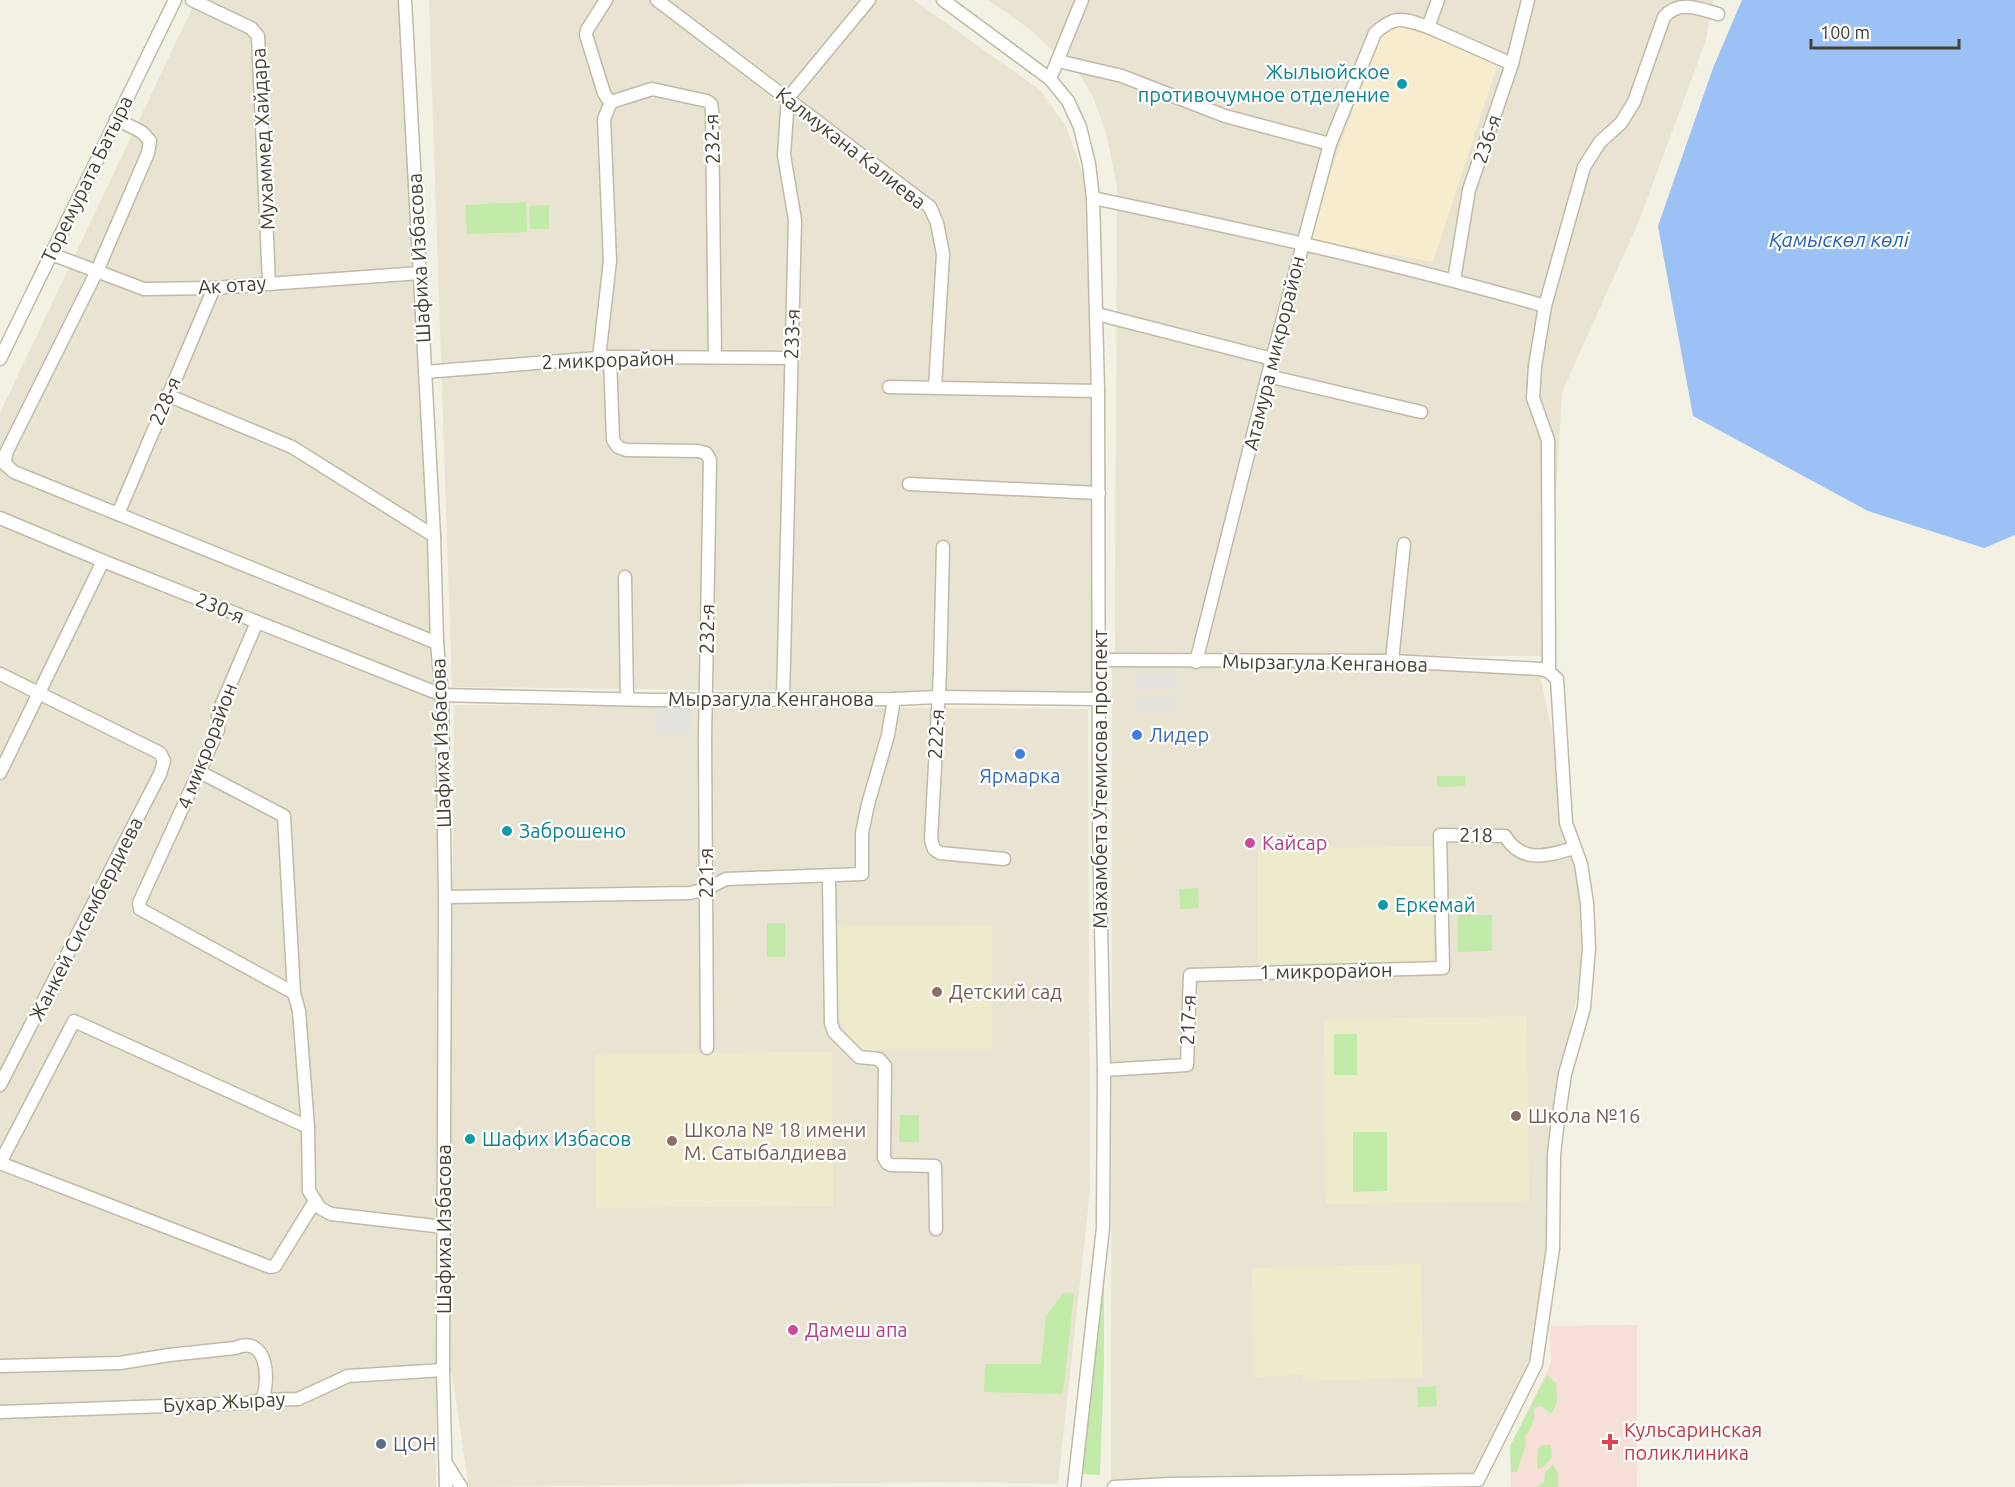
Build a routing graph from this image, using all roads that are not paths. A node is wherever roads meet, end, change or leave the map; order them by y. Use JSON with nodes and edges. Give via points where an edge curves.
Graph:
{"nodes":[{"id":1,"x":175,"y":0,"type":"edge"},
{"id":2,"x":192,"y":0,"type":"edge"},
{"id":3,"x":405,"y":0,"type":"edge"},
{"id":4,"x":606,"y":0,"type":"edge"},
{"id":5,"x":657,"y":0,"type":"edge"},
{"id":6,"x":869,"y":0,"type":"edge"},
{"id":7,"x":944,"y":0,"type":"edge"},
{"id":8,"x":1082,"y":0,"type":"edge"},
{"id":9,"x":1438,"y":0,"type":"edge"},
{"id":10,"x":1528,"y":0,"type":"edge"},
{"id":11,"x":1718,"y":14,"type":"dead end"},
{"id":12,"x":1428,"y":27,"type":"junction"},
{"id":13,"x":1058,"y":61,"type":"junction"},
{"id":14,"x":1512,"y":64,"type":"junction"},
{"id":15,"x":1050,"y":79,"type":"junction"},
{"id":16,"x":788,"y":99,"type":"junction"},
{"id":17,"x":612,"y":102,"type":"junction"},
{"id":18,"x":116,"y":119,"type":"junction"},
{"id":19,"x":1330,"y":144,"type":"junction"},
{"id":20,"x":1093,"y":198,"type":"junction"},
{"id":21,"x":1302,"y":243,"type":"junction"},
{"id":22,"x":51,"y":254,"type":"junction"},
{"id":23,"x":97,"y":271,"type":"junction"},
{"id":24,"x":420,"y":273,"type":"junction"},
{"id":25,"x":1454,"y":280,"type":"junction"},
{"id":26,"x":269,"y":282,"type":"junction"},
{"id":27,"x":214,"y":288,"type":"junction"},
{"id":28,"x":1545,"y":306,"type":"junction"},
{"id":29,"x":1096,"y":314,"type":"junction"},
{"id":30,"x":604,"y":357,"type":"junction"},
{"id":31,"x":715,"y":357,"type":"junction"},
{"id":32,"x":791,"y":358,"type":"junction"},
{"id":33,"x":0,"y":359,"type":"edge"},
{"id":34,"x":1272,"y":359,"type":"junction"},
{"id":35,"x":424,"y":372,"type":"junction"},
{"id":36,"x":1268,"y":376,"type":"junction"},
{"id":37,"x":889,"y":387,"type":"dead end"},
{"id":38,"x":934,"y":387,"type":"junction"},
{"id":39,"x":1098,"y":392,"type":"junction"},
{"id":40,"x":168,"y":395,"type":"junction"},
{"id":41,"x":1421,"y":412,"type":"dead end"},
{"id":42,"x":909,"y":484,"type":"dead end"},
{"id":43,"x":1099,"y":493,"type":"junction"},
{"id":44,"x":118,"y":514,"type":"junction"},
{"id":45,"x":0,"y":518,"type":"edge"},
{"id":46,"x":434,"y":536,"type":"junction"},
{"id":47,"x":1404,"y":544,"type":"dead end"},
{"id":48,"x":943,"y":547,"type":"dead end"},
{"id":49,"x":103,"y":561,"type":"junction"},
{"id":50,"x":625,"y":578,"type":"dead end"},
{"id":51,"x":257,"y":622,"type":"junction"},
{"id":52,"x":437,"y":644,"type":"junction"},
{"id":53,"x":1100,"y":660,"type":"junction"},
{"id":54,"x":1392,"y":661,"type":"junction"},
{"id":55,"x":1196,"y":662,"type":"junction"},
{"id":56,"x":1549,"y":672,"type":"junction"},
{"id":57,"x":0,"y":674,"type":"edge"},
{"id":58,"x":38,"y":694,"type":"junction"},
{"id":59,"x":442,"y":695,"type":"junction"},
{"id":60,"x":938,"y":697,"type":"junction"},
{"id":61,"x":627,"y":699,"type":"junction"},
{"id":62,"x":706,"y":699,"type":"junction"},
{"id":63,"x":783,"y":699,"type":"junction"},
{"id":64,"x":894,"y":699,"type":"junction"},
{"id":65,"x":1100,"y":699,"type":"junction"},
{"id":66,"x":200,"y":772,"type":"junction"},
{"id":67,"x":0,"y":773,"type":"edge"},
{"id":68,"x":1574,"y":848,"type":"junction"},
{"id":69,"x":1004,"y":859,"type":"dead end"},
{"id":70,"x":829,"y":877,"type":"junction"},
{"id":71,"x":706,"y":889,"type":"junction"},
{"id":72,"x":445,"y":897,"type":"junction"},
{"id":73,"x":1443,"y":968,"type":"joint"},
{"id":74,"x":1190,"y":975,"type":"joint"},
{"id":75,"x":294,"y":993,"type":"junction"},
{"id":76,"x":707,"y":1048,"type":"dead end"},
{"id":77,"x":0,"y":1057,"type":"edge"},
{"id":78,"x":12,"y":1063,"type":"junction"},
{"id":79,"x":1104,"y":1070,"type":"junction"},
{"id":80,"x":0,"y":1084,"type":"edge"},
{"id":81,"x":308,"y":1127,"type":"junction"},
{"id":82,"x":0,"y":1163,"type":"edge"},
{"id":83,"x":315,"y":1201,"type":"junction"},
{"id":84,"x":444,"y":1227,"type":"junction"},
{"id":85,"x":936,"y":1228,"type":"dead end"},
{"id":86,"x":0,"y":1366,"type":"edge"},
{"id":87,"x":443,"y":1370,"type":"junction"},
{"id":88,"x":262,"y":1400,"type":"junction"},
{"id":89,"x":0,"y":1412,"type":"edge"},
{"id":90,"x":445,"y":1463,"type":"junction"},
{"id":91,"x":438,"y":1487,"type":"edge"},
{"id":92,"x":446,"y":1487,"type":"edge"},
{"id":93,"x":461,"y":1487,"type":"edge"},
{"id":94,"x":1074,"y":1487,"type":"edge"},
{"id":95,"x":1114,"y":1487,"type":"edge"}],
"edges":[{"from":1,"to":18,"type":"street","name":"Торемурата Батыра"},
{"from":2,"to":26,"type":"street","name":"Мухаммед Хайдара","via":[[251,28],[258,36]]},
{"from":3,"to":24,"type":"street","name":"Шафиха Избасова"},
{"from":4,"to":17,"type":"street","via":[[586,35],[604,93]]},
{"from":5,"to":16,"type":"street","name":"Калмукана Калиева"},
{"from":6,"to":16,"type":"street"},
{"from":7,"to":15,"type":"street","name":"Махамбета Утемисова проспект"},
{"from":8,"to":13,"type":"street"},
{"from":9,"to":12,"type":"street"},
{"from":10,"to":14,"type":"street","name":"236-я"},
{"from":11,"to":28,"type":"street","via":[[1681,4],[1671,7],[1664,17],[1634,102],[1584,168]]},
{"from":12,"to":14,"type":"street"},
{"from":12,"to":19,"type":"street","name":"Атамура микрорайон","via":[[1403,19],[1388,21],[1375,33]]},
{"from":13,"to":15,"type":"street"},
{"from":13,"to":19,"type":"street","via":[[1122,76],[1225,116]]},
{"from":14,"to":25,"type":"street","name":"236-я","via":[[1469,190]]},
{"from":15,"to":20,"type":"street","name":"Махамбета Утемисова проспект","via":[[1068,101],[1080,127]]},
{"from":16,"to":32,"type":"street","name":"233-я","via":[[784,155],[795,220]]},
{"from":16,"to":38,"type":"street","name":"Калмукана Калиева","via":[[930,207],[943,254]]},
{"from":17,"to":30,"type":"street","name":"232-я","via":[[603,119],[610,261]]},
{"from":17,"to":31,"type":"street","name":"232-я","via":[[652,89],[711,104]]},
{"from":18,"to":22,"type":"street","name":"Торемурата Батыра"},
{"from":18,"to":23,"type":"street","via":[[142,132],[150,141]]},
{"from":19,"to":21,"type":"street","name":"Атамура микрорайон"},
{"from":20,"to":21,"type":"street"},
{"from":20,"to":29,"type":"street","name":"Махамбета Утемисова проспект"},
{"from":21,"to":25,"type":"street"},
{"from":21,"to":34,"type":"street","name":"Атамура микрорайон"},
{"from":22,"to":23,"type":"street","name":"Ак отау"},
{"from":22,"to":33,"type":"street","name":"Торемурата Батыра"},
{"from":23,"to":27,"type":"street","name":"Ак отау","via":[[144,289]]},
{"from":23,"to":44,"type":"street","via":[[6,453],[5,464],[14,472]]},
{"from":24,"to":26,"type":"street","name":"Ак отау"},
{"from":24,"to":35,"type":"street","name":"Шафиха Избасова"},
{"from":25,"to":28,"type":"street"},
{"from":26,"to":27,"type":"street","name":"Ак отау"},
{"from":27,"to":40,"type":"street","name":"228-я"},
{"from":28,"to":56,"type":"street","via":[[1533,398],[1548,440]]},
{"from":29,"to":34,"type":"street"},
{"from":29,"to":39,"type":"street","name":"Махамбета Утемисова проспект"},
{"from":30,"to":31,"type":"street","name":"2 микрорайон"},
{"from":30,"to":35,"type":"street","name":"2 микрорайон"},
{"from":30,"to":62,"type":"street","name":"232-я","via":[[618,447],[698,451],[706,453],[710,460]]},
{"from":31,"to":32,"type":"street","name":"2 микрорайон"},
{"from":32,"to":63,"type":"street","name":"233-я"},
{"from":34,"to":36,"type":"street","name":"Атамура микрорайон"},
{"from":35,"to":46,"type":"street","name":"Шафиха Избасова"},
{"from":36,"to":41,"type":"street"},
{"from":36,"to":55,"type":"street","name":"Атамура микрорайон"},
{"from":37,"to":38,"type":"street"},
{"from":38,"to":39,"type":"street"},
{"from":39,"to":43,"type":"street","name":"Махамбета Утемисова проспект"},
{"from":40,"to":44,"type":"street","name":"228-я"},
{"from":40,"to":46,"type":"street","via":[[292,447]]},
{"from":42,"to":43,"type":"street"},
{"from":43,"to":53,"type":"street","name":"Махамбета Утемисова проспект"},
{"from":44,"to":52,"type":"street"},
{"from":45,"to":49,"type":"street","name":"230-я"},
{"from":46,"to":52,"type":"street","name":"Шафиха Избасова"},
{"from":47,"to":54,"type":"street"},
{"from":48,"to":60,"type":"street","name":"222-я"},
{"from":49,"to":51,"type":"street","name":"230-я"},
{"from":49,"to":58,"type":"street"},
{"from":50,"to":61,"type":"street"},
{"from":51,"to":59,"type":"street","name":"230-я"},
{"from":51,"to":66,"type":"street","name":"4 микрорайон","via":[[218,713],[218,730]]},
{"from":52,"to":59,"type":"street","name":"Шафиха Избасова"},
{"from":53,"to":55,"type":"street","name":"Мырзагула Кенганова"},
{"from":53,"to":65,"type":"street","name":"Махамбета Утемисова проспект"},
{"from":54,"to":55,"type":"street","name":"Мырзагула Кенганова"},
{"from":54,"to":56,"type":"street","name":"Мырзагула Кенганова"},
{"from":56,"to":68,"type":"street","via":[[1557,679],[1566,824]]},
{"from":57,"to":58,"type":"street"},
{"from":58,"to":67,"type":"street"},
{"from":58,"to":78,"type":"street","name":"Жанкей Сисембердиева","via":[[160,753],[164,760]]},
{"from":59,"to":61,"type":"street","name":"Мырзагула Кенганова"},
{"from":59,"to":72,"type":"street","name":"Шафиха Избасова"},
{"from":60,"to":64,"type":"street","name":"Мырзагула Кенганова"},
{"from":60,"to":65,"type":"street","name":"Мырзагула Кенганова"},
{"from":60,"to":69,"type":"street","name":"222-я","via":[[931,840],[934,849],[940,853]]},
{"from":61,"to":62,"type":"street","name":"Мырзагула Кенганова"},
{"from":62,"to":63,"type":"street","name":"Мырзагула Кенганова"},
{"from":62,"to":71,"type":"street","name":"221-я"},
{"from":63,"to":64,"type":"street","name":"Мырзагула Кенганова"},
{"from":64,"to":70,"type":"street","via":[[862,833],[862,874]]},
{"from":65,"to":79,"type":"street","name":"Махамбета Утемисова проспект"},
{"from":66,"to":75,"type":"street","via":[[284,816]]},
{"from":66,"to":75,"type":"street","name":"4 микрорайон","via":[[140,909]]},
{"from":68,"to":73,"type":"street","name":"218","via":[[1527,855],[1516,850],[1505,836],[1440,835]]},
{"from":68,"to":95,"type":"street","via":[[1581,864],[1587,903],[1589,948],[1584,1008],[1560,1107],[1554,1155],[1553,1248],[1536,1364],[1478,1480]]},
{"from":70,"to":71,"type":"street","via":[[726,879]]},
{"from":70,"to":85,"type":"street","via":[[831,1023],[834,1032],[859,1057],[879,1059],[885,1066],[884,1158],[891,1165],[935,1166]]},
{"from":71,"to":72,"type":"street","via":[[690,893]]},
{"from":71,"to":76,"type":"street","name":"221-я"},
{"from":72,"to":84,"type":"street","name":"Шафиха Избасова"},
{"from":73,"to":74,"type":"street","name":"1 микрорайон"},
{"from":74,"to":79,"type":"street","name":"217-я","via":[[1187,1065]]},
{"from":75,"to":81,"type":"street"},
{"from":77,"to":78,"type":"street"},
{"from":78,"to":80,"type":"street","name":"Жанкей Сисембердиева"},
{"from":79,"to":94,"type":"street","name":"Махамбета Утемисова проспект","via":[[1103,1228]]},
{"from":81,"to":82,"type":"street","via":[[74,1021]]},
{"from":81,"to":83,"type":"street","via":[[309,1191]]},
{"from":82,"to":83,"type":"street","via":[[270,1267],[275,1266]]},
{"from":83,"to":84,"type":"street","via":[[331,1214]]},
{"from":84,"to":87,"type":"street","name":"Шафиха Избасова"},
{"from":86,"to":88,"type":"street","via":[[120,1363],[252,1346],[265,1360]]},
{"from":87,"to":88,"type":"street","name":"Бухар Жырау","via":[[348,1376],[298,1399]]},
{"from":87,"to":90,"type":"street","name":"Шафиха Избасова"},
{"from":88,"to":89,"type":"street","name":"Бухар Жырау"},
{"from":90,"to":91,"type":"street"},
{"from":90,"to":92,"type":"street","name":"Шафиха Избасова"},
{"from":90,"to":93,"type":"street"}]}
